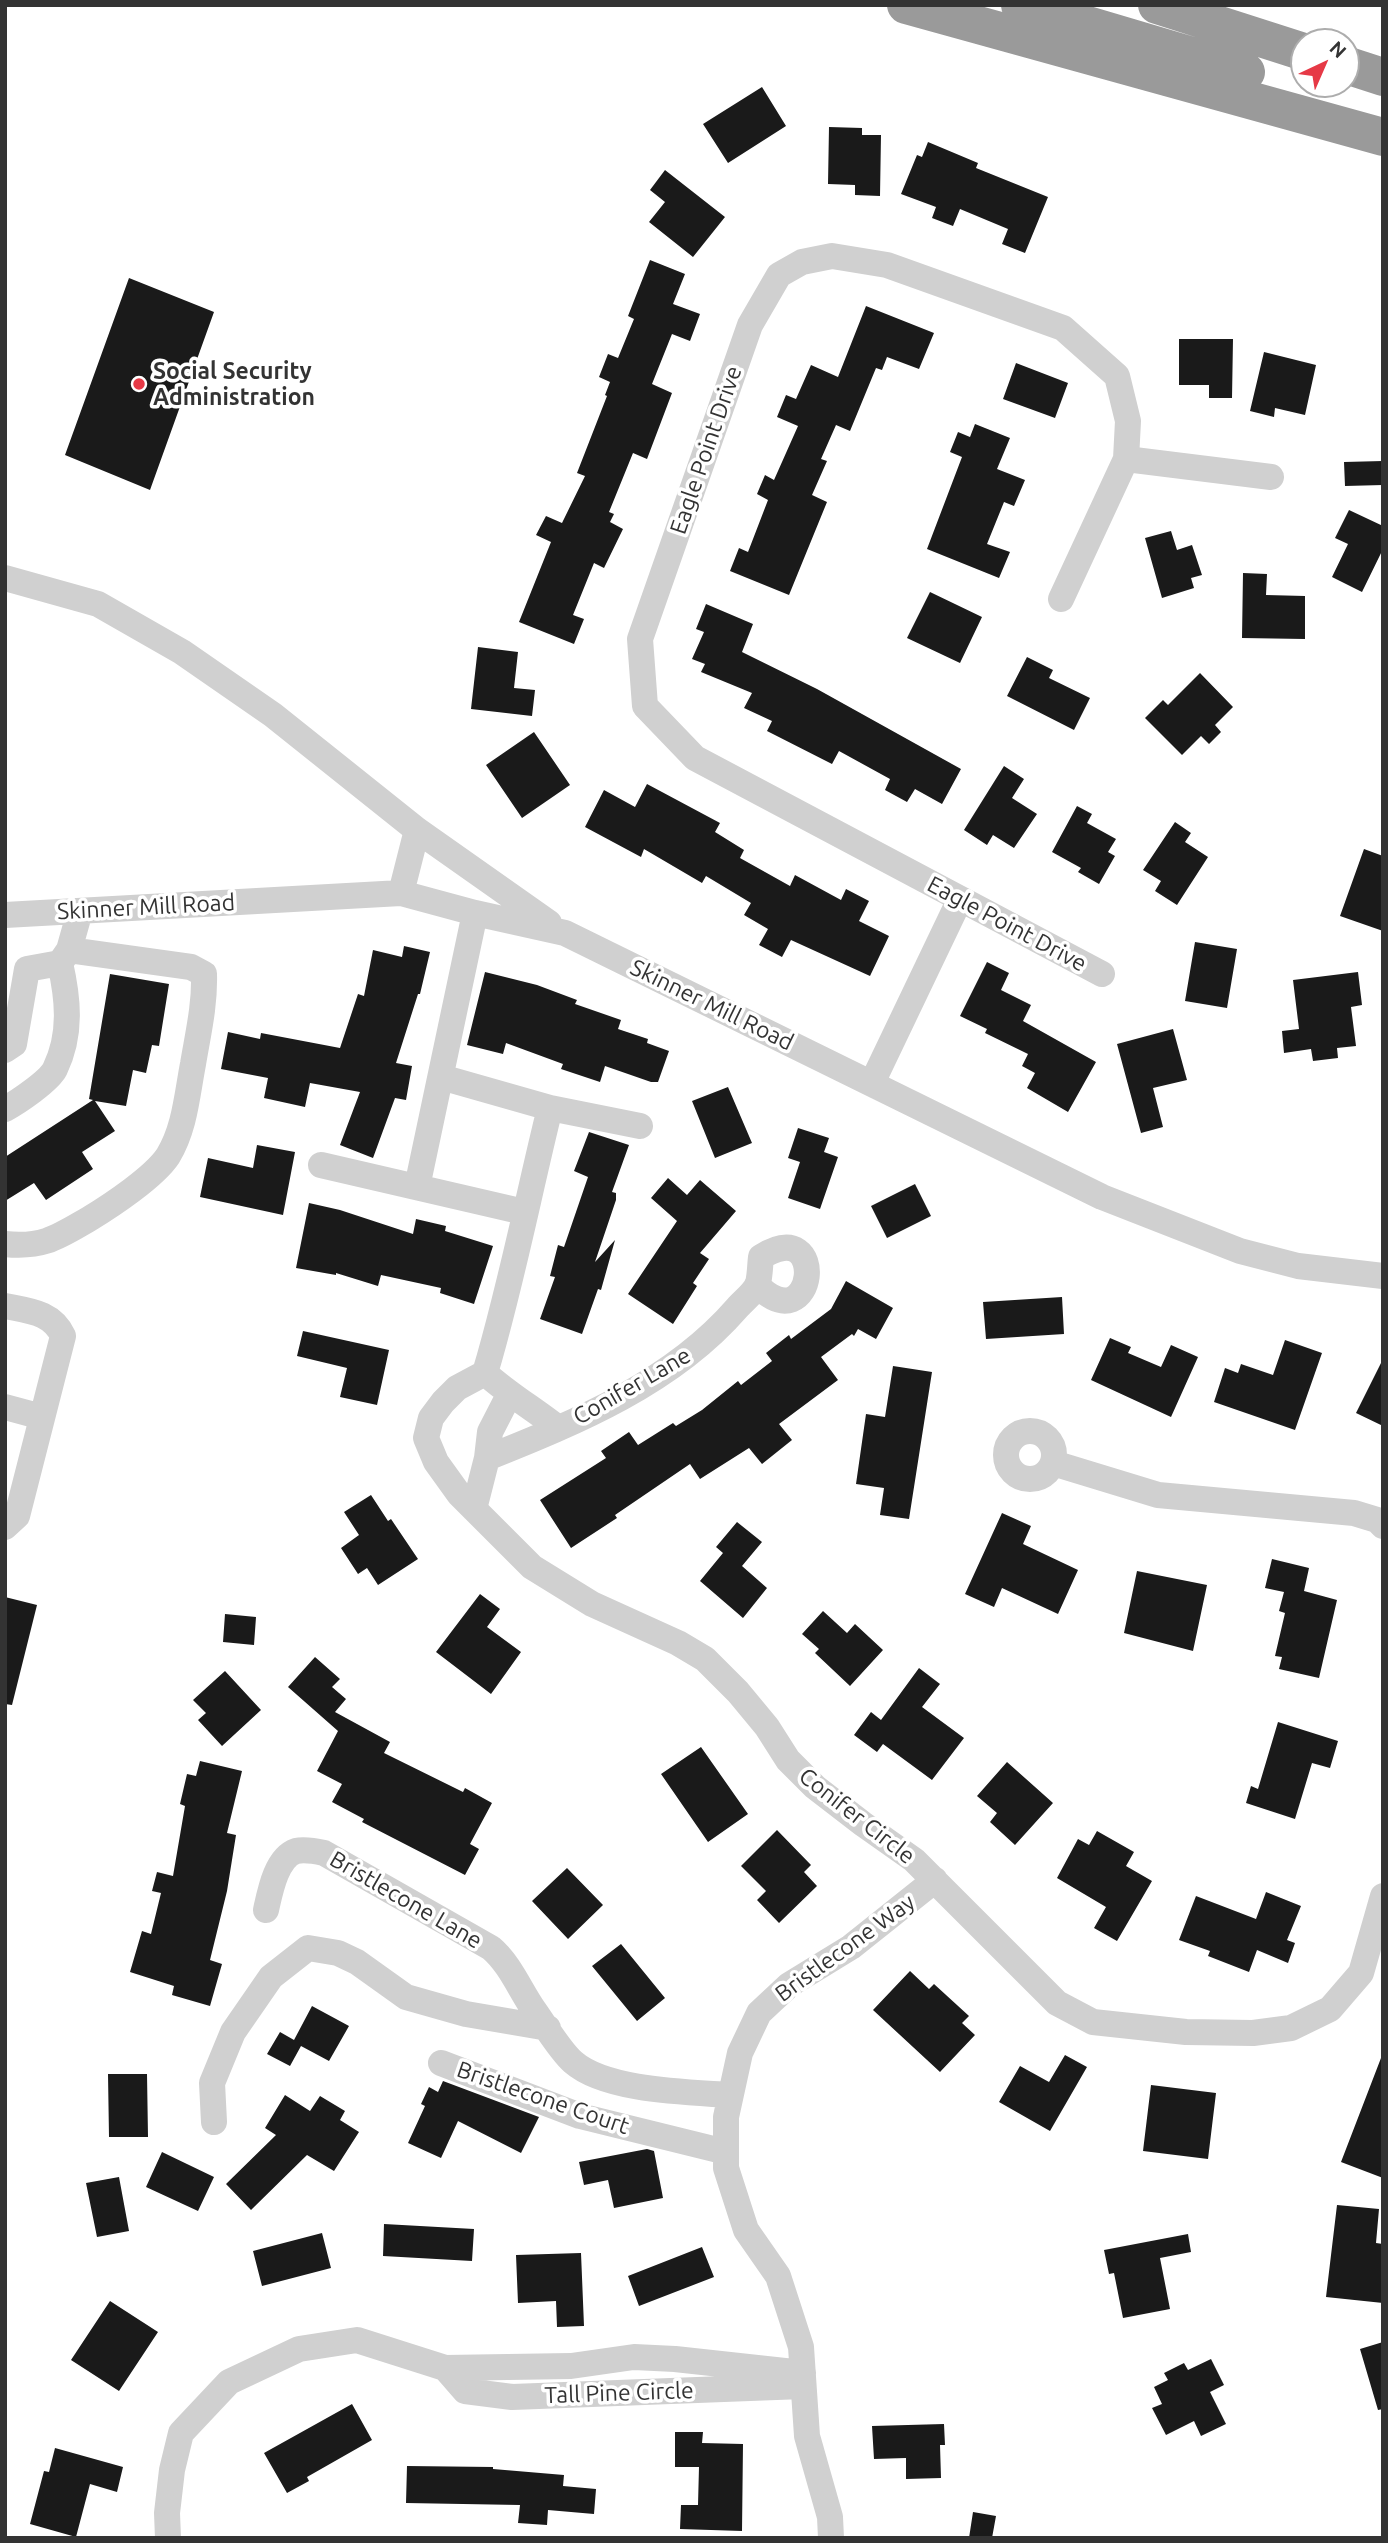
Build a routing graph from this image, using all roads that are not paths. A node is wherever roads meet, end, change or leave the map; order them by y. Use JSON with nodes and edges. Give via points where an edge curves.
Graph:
{"nodes":[{"id":1,"x":906,"y":5,"type":"edge"},
{"id":2,"x":1020,"y":5,"type":"edge"},
{"id":3,"x":1157,"y":5,"type":"edge"},
{"id":4,"x":1290,"y":48,"type":"edge"},
{"id":5,"x":1360,"y":70,"type":"edge"},
{"id":6,"x":1383,"y":77,"type":"edge"},
{"id":7,"x":1383,"y":113,"type":"edge"},
{"id":8,"x":1383,"y":137,"type":"edge"},
{"id":9,"x":1125,"y":458,"type":"junction"},
{"id":10,"x":1271,"y":477,"type":"dead end"},
{"id":11,"x":5,"y":578,"type":"edge"},
{"id":12,"x":1061,"y":598,"type":"dead end"},
{"id":13,"x":417,"y":830,"type":"junction"},
{"id":14,"x":401,"y":893,"type":"junction"},
{"id":15,"x":960,"y":899,"type":"junction"},
{"id":16,"x":80,"y":911,"type":"junction"},
{"id":17,"x":475,"y":913,"type":"junction"},
{"id":18,"x":5,"y":915,"type":"edge"},
{"id":19,"x":565,"y":933,"type":"junction"},
{"id":20,"x":65,"y":956,"type":"junction"},
{"id":21,"x":1102,"y":974,"type":"dead end"},
{"id":22,"x":5,"y":1050,"type":"edge"},
{"id":23,"x":442,"y":1077,"type":"junction"},
{"id":24,"x":872,"y":1083,"type":"junction"},
{"id":25,"x":550,"y":1108,"type":"junction"},
{"id":26,"x":5,"y":1109,"type":"edge"},
{"id":27,"x":640,"y":1126,"type":"dead end"},
{"id":28,"x":321,"y":1165,"type":"dead end"},
{"id":29,"x":417,"y":1187,"type":"junction"},
{"id":30,"x":524,"y":1212,"type":"junction"},
{"id":31,"x":5,"y":1244,"type":"edge"},
{"id":32,"x":1383,"y":1276,"type":"edge"},
{"id":33,"x":757,"y":1285,"type":"dead end"},
{"id":34,"x":5,"y":1306,"type":"edge"},
{"id":35,"x":485,"y":1373,"type":"junction"},
{"id":36,"x":509,"y":1395,"type":"junction"},
{"id":37,"x":5,"y":1407,"type":"edge"},
{"id":38,"x":42,"y":1417,"type":"junction"},
{"id":39,"x":558,"y":1428,"type":"junction"},
{"id":40,"x":487,"y":1458,"type":"junction"},
{"id":41,"x":1053,"y":1463,"type":"dead end"},
{"id":42,"x":474,"y":1509,"type":"junction"},
{"id":43,"x":1383,"y":1526,"type":"edge"},
{"id":44,"x":5,"y":1527,"type":"edge"},
{"id":45,"x":935,"y":1880,"type":"junction"},
{"id":46,"x":1383,"y":1896,"type":"edge"},
{"id":47,"x":266,"y":1910,"type":"dead end"},
{"id":48,"x":548,"y":2028,"type":"junction"},
{"id":49,"x":441,"y":2063,"type":"dead end"},
{"id":50,"x":730,"y":2095,"type":"junction"},
{"id":51,"x":214,"y":2122,"type":"dead end"},
{"id":52,"x":726,"y":2152,"type":"junction"},
{"id":53,"x":445,"y":2368,"type":"junction"},
{"id":54,"x":803,"y":2380,"type":"junction"},
{"id":55,"x":168,"y":2538,"type":"edge"},
{"id":56,"x":831,"y":2538,"type":"edge"}],
"edges":[{"from":1,"to":8,"type":"highway"},
{"from":2,"to":7,"type":"highway"},
{"from":3,"to":4,"type":"highway"},
{"from":5,"to":6,"type":"highway"},
{"from":9,"to":10,"type":"street"},
{"from":9,"to":12,"type":"street","name":"Eagle Point Drive"},
{"from":9,"to":15,"type":"street","name":"Eagle Point Drive","via":[[1128,421],[1116,376],[1063,328],[887,265],[832,256],[802,262],[779,275],[750,325],[640,639],[645,706],[695,758]]},
{"from":11,"to":13,"type":"street","via":[[98,604],[182,652],[273,715]]},
{"from":13,"to":14,"type":"street"},
{"from":13,"to":19,"type":"street"},
{"from":14,"to":16,"type":"street","name":"Skinner Mill Road"},
{"from":14,"to":17,"type":"street","name":"Skinner Mill Road"},
{"from":15,"to":21,"type":"street","name":"Eagle Point Drive"},
{"from":15,"to":24,"type":"street"},
{"from":16,"to":18,"type":"street","name":"Skinner Mill Road"},
{"from":16,"to":20,"type":"street"},
{"from":17,"to":19,"type":"street","name":"Skinner Mill Road"},
{"from":17,"to":23,"type":"street"},
{"from":19,"to":24,"type":"street","name":"Skinner Mill Road"},
{"from":20,"to":22,"type":"street","via":[[27,969],[14,1044]]},
{"from":20,"to":26,"type":"street","via":[[66,1031],[55,1070]]},
{"from":20,"to":31,"type":"street","via":[[191,967],[204,974],[205,997],[181,1128],[167,1157],[105,1209],[57,1238],[28,1247]]},
{"from":23,"to":25,"type":"street"},
{"from":23,"to":29,"type":"street"},
{"from":24,"to":32,"type":"street","name":"Skinner Mill Road","via":[[1102,1197],[1240,1251],[1298,1266]]},
{"from":25,"to":27,"type":"street"},
{"from":25,"to":30,"type":"street"},
{"from":28,"to":29,"type":"street"},
{"from":29,"to":30,"type":"street"},
{"from":30,"to":35,"type":"street","via":[[505,1308]]},
{"from":33,"to":39,"type":"street","name":"Conifer Lane","via":[[693,1352],[612,1403]]},
{"from":34,"to":38,"type":"street","via":[[46,1315],[58,1324],[63,1336]]},
{"from":35,"to":36,"type":"street"},
{"from":35,"to":42,"type":"street","name":"Conifer Circle","via":[[457,1388],[443,1402],[426,1438],[436,1462]]},
{"from":36,"to":39,"type":"street","via":[[529,1404]]},
{"from":36,"to":40,"type":"street","via":[[490,1432]]},
{"from":37,"to":38,"type":"street"},
{"from":38,"to":44,"type":"street","via":[[17,1516]]},
{"from":39,"to":40,"type":"street","name":"Conifer Lane"},
{"from":40,"to":42,"type":"street"},
{"from":41,"to":43,"type":"street","via":[[1158,1495],[1354,1513]]},
{"from":42,"to":45,"type":"street","name":"Conifer Circle","via":[[532,1567],[592,1604],[705,1659],[738,1692],[788,1760],[815,1787]]},
{"from":45,"to":46,"type":"street","name":"Conifer Circle","via":[[1057,2003],[1093,2022],[1186,2032],[1253,2034],[1291,2028],[1330,2008],[1361,1973]]},
{"from":45,"to":50,"type":"street","name":"Bristlecone Way","via":[[851,1947],[789,1985],[759,2013],[740,2053]]},
{"from":47,"to":48,"type":"street","name":"Bristlecone Lane","via":[[277,1873],[289,1856],[298,1851],[324,1853],[491,1948]]},
{"from":48,"to":50,"type":"street","name":"Bristlecone Lane","via":[[573,2062],[605,2079],[667,2091]]},
{"from":48,"to":51,"type":"street","via":[[466,2014],[406,1997],[357,1962],[308,1948],[271,1977],[233,2032],[212,2083]]},
{"from":49,"to":52,"type":"street","name":"Bristlecone Court","via":[[580,2116]]},
{"from":50,"to":52,"type":"street","name":"Bristlecone Way"},
{"from":52,"to":54,"type":"street","name":"Bristlecone Way","via":[[726,2168],[746,2230],[778,2276],[801,2347]]},
{"from":53,"to":54,"type":"street","name":"Tall Pine Circle","via":[[571,2366],[634,2357],[675,2359]]},
{"from":53,"to":54,"type":"street","name":"Tall Pine Circle","via":[[465,2391],[512,2397]]},
{"from":53,"to":55,"type":"street","name":"Tall Pine Circle","via":[[357,2340],[299,2349],[229,2382],[181,2433],[172,2470]]},
{"from":54,"to":56,"type":"street","name":"Bristlecone Way","via":[[807,2436],[830,2516]]}]}
